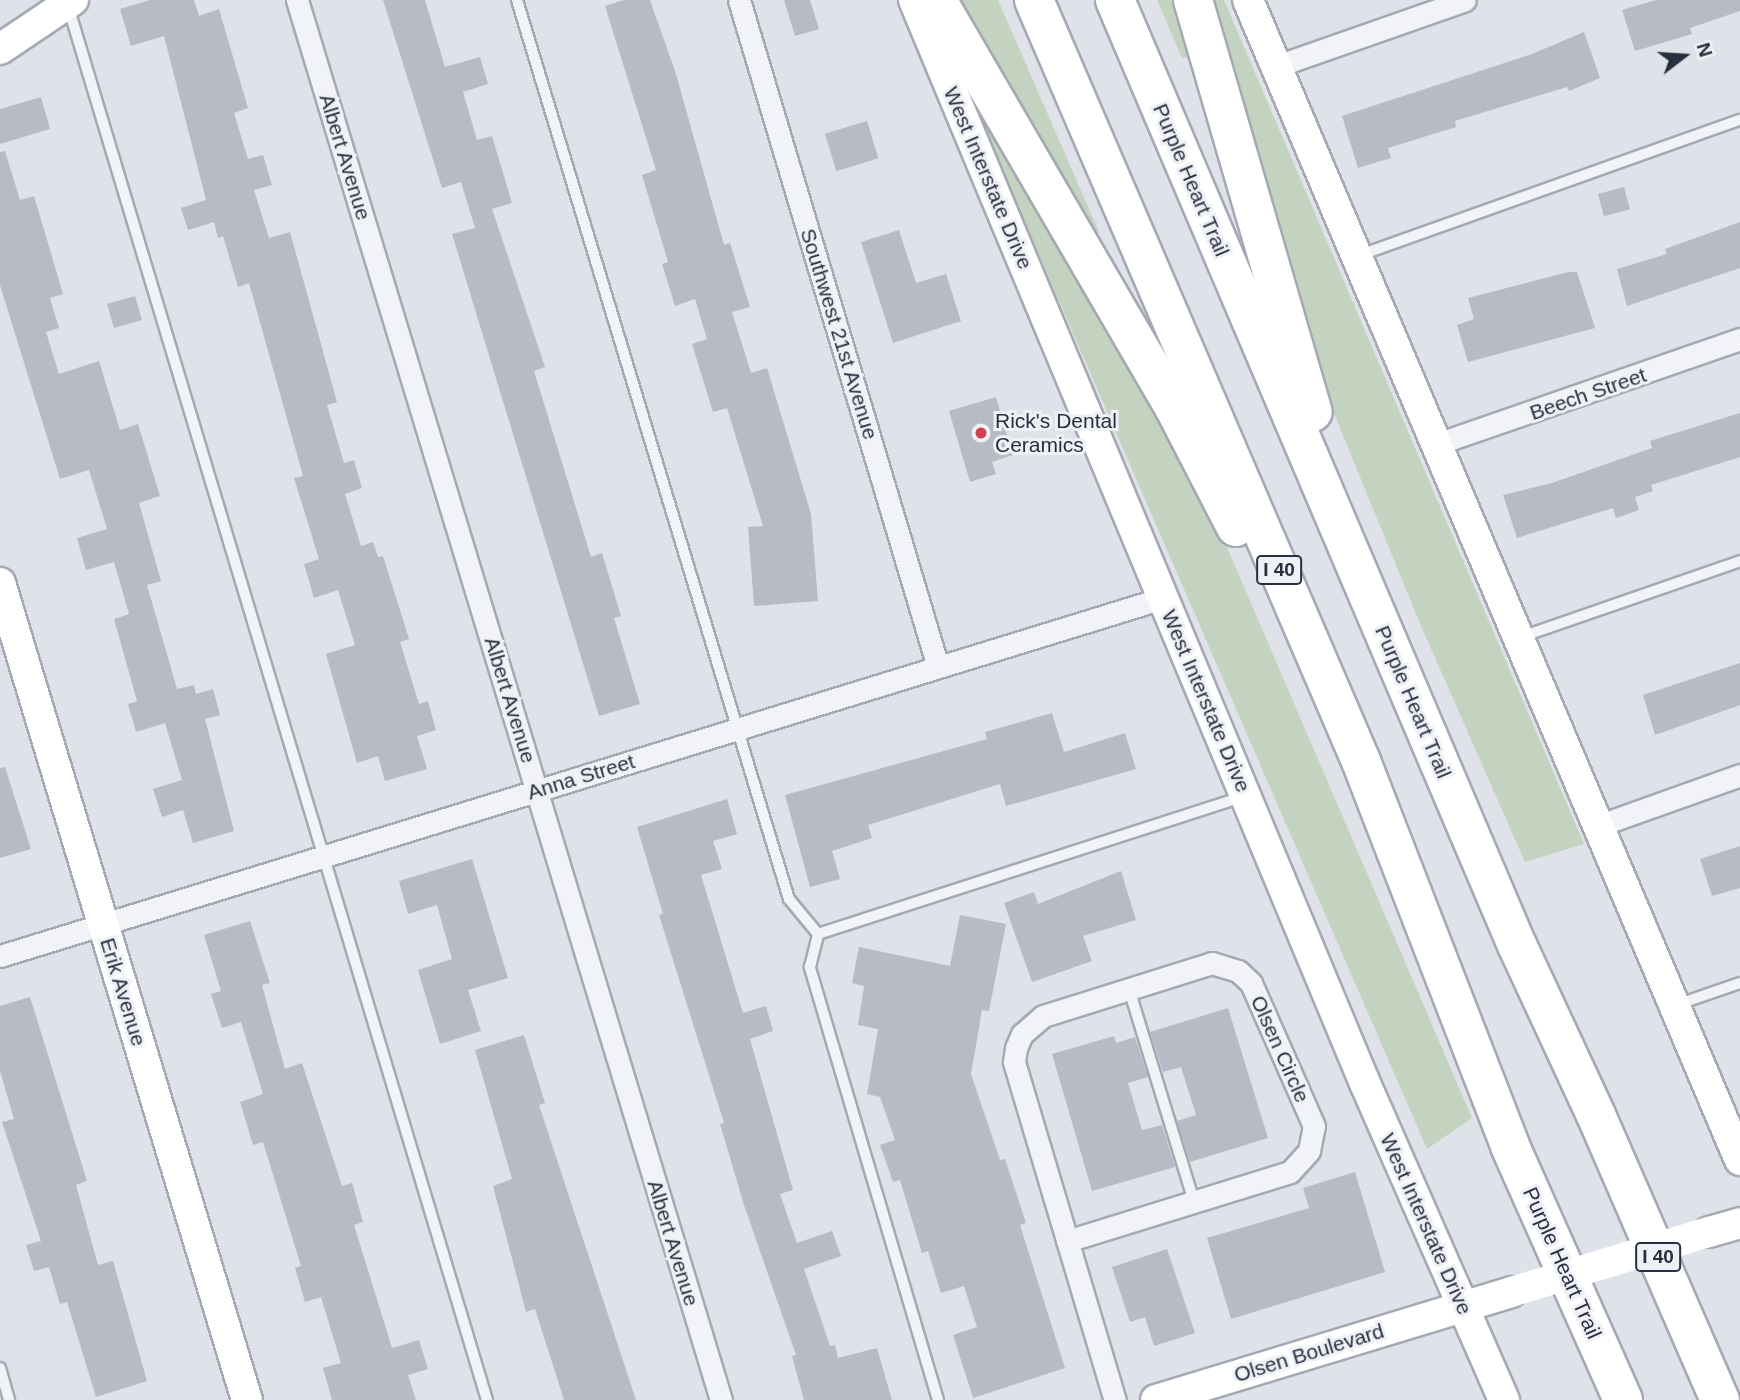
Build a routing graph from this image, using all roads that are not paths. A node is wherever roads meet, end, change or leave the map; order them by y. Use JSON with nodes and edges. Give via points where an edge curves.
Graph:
{"nodes":[{"id":1,"x":297,"y":0,"type":"edge"},
{"id":2,"x":517,"y":0,"type":"edge"},
{"id":3,"x":739,"y":0,"type":"edge"},
{"id":4,"x":914,"y":0,"type":"edge"},
{"id":5,"x":937,"y":0,"type":"edge"},
{"id":6,"x":1034,"y":0,"type":"edge"},
{"id":7,"x":1115,"y":0,"type":"edge"},
{"id":8,"x":1193,"y":0,"type":"edge"},
{"id":9,"x":1248,"y":0,"type":"edge"},
{"id":10,"x":1465,"y":0,"type":"edge"},
{"id":11,"x":69,"y":1,"type":"edge"},
{"id":12,"x":0,"y":49,"type":"edge"},
{"id":13,"x":1274,"y":67,"type":"junction"},
{"id":14,"x":1740,"y":120,"type":"edge"},
{"id":15,"x":1354,"y":257,"type":"junction"},
{"id":16,"x":1740,"y":339,"type":"edge"},
{"id":17,"x":1434,"y":445,"type":"junction"},
{"id":18,"x":1740,"y":561,"type":"edge"},
{"id":19,"x":0,"y":583,"type":"edge"},
{"id":20,"x":1366,"y":592,"type":"junction"},
{"id":21,"x":1163,"y":597,"type":"junction"},
{"id":22,"x":1517,"y":638,"type":"junction"},
{"id":23,"x":938,"y":667,"type":"junction"},
{"id":24,"x":736,"y":729,"type":"junction"},
{"id":25,"x":1361,"y":761,"type":"junction"},
{"id":26,"x":1740,"y":775,"type":"edge"},
{"id":27,"x":537,"y":790,"type":"junction"},
{"id":28,"x":1245,"y":796,"type":"junction"},
{"id":29,"x":1598,"y":826,"type":"junction"},
{"id":30,"x":321,"y":857,"type":"junction"},
{"id":31,"x":103,"y":924,"type":"junction"},
{"id":32,"x":818,"y":934,"type":"junction"},
{"id":33,"x":0,"y":956,"type":"edge"},
{"id":34,"x":1740,"y":983,"type":"edge"},
{"id":35,"x":1129,"y":989,"type":"junction"},
{"id":36,"x":1673,"y":1006,"type":"junction"},
{"id":37,"x":1740,"y":1160,"type":"edge"},
{"id":38,"x":1194,"y":1202,"type":"junction"},
{"id":39,"x":1740,"y":1223,"type":"edge"},
{"id":40,"x":1067,"y":1241,"type":"junction"},
{"id":41,"x":1463,"y":1306,"type":"junction"},
{"id":42,"x":0,"y":1368,"type":"edge"},
{"id":43,"x":9,"y":1400,"type":"edge"},
{"id":44,"x":247,"y":1400,"type":"edge"},
{"id":45,"x":487,"y":1400,"type":"edge"},
{"id":46,"x":721,"y":1400,"type":"edge"},
{"id":47,"x":938,"y":1400,"type":"edge"},
{"id":48,"x":1115,"y":1400,"type":"edge"},
{"id":49,"x":1156,"y":1400,"type":"edge"},
{"id":50,"x":1504,"y":1400,"type":"edge"},
{"id":51,"x":1623,"y":1400,"type":"edge"},
{"id":52,"x":1720,"y":1400,"type":"edge"}],
"edges":[{"from":1,"to":27,"type":"street","name":"Albert Avenue"},
{"from":2,"to":24,"type":"lane"},
{"from":3,"to":23,"type":"street","name":"Southwest 21st Avenue"},
{"from":4,"to":21,"type":"main road","name":"West Interstate Drive"},
{"from":5,"to":25,"type":"highway","via":[[1174,407]]},
{"from":6,"to":25,"type":"highway","name":"Purple Heart Trail","number":"I 40"},
{"from":7,"to":20,"type":"highway","name":"Purple Heart Trail","number":"I 40"},
{"from":8,"to":20,"type":"highway"},
{"from":9,"to":13,"type":"main road"},
{"from":10,"to":13,"type":"street"},
{"from":11,"to":12,"type":"main road"},
{"from":11,"to":30,"type":"lane"},
{"from":13,"to":15,"type":"main road"},
{"from":14,"to":15,"type":"lane"},
{"from":15,"to":17,"type":"main road"},
{"from":16,"to":17,"type":"street","name":"Beech Street"},
{"from":17,"to":22,"type":"main road"},
{"from":18,"to":22,"type":"lane"},
{"from":19,"to":31,"type":"main road","name":"Erik Avenue"},
{"from":20,"to":52,"type":"highway","name":"Purple Heart Trail","number":"I 40"},
{"from":21,"to":23,"type":"street","name":"Anna Street"},
{"from":21,"to":28,"type":"main road","name":"West Interstate Drive"},
{"from":22,"to":29,"type":"main road"},
{"from":23,"to":24,"type":"street","name":"Anna Street"},
{"from":24,"to":27,"type":"street","name":"Anna Street"},
{"from":24,"to":32,"type":"lane","via":[[789,899]]},
{"from":25,"to":51,"type":"highway","name":"Purple Heart Trail","number":"I 40","via":[[1510,1146]]},
{"from":26,"to":29,"type":"street"},
{"from":27,"to":30,"type":"street","name":"Anna Street"},
{"from":27,"to":46,"type":"street","name":"Albert Avenue"},
{"from":28,"to":32,"type":"lane"},
{"from":28,"to":41,"type":"main road","name":"West Interstate Drive"},
{"from":29,"to":36,"type":"main road"},
{"from":30,"to":31,"type":"street","name":"Anna Street"},
{"from":30,"to":45,"type":"lane"},
{"from":31,"to":33,"type":"street","name":"Anna Street"},
{"from":31,"to":44,"type":"main road","name":"Erik Avenue"},
{"from":32,"to":47,"type":"lane","via":[[810,967]]},
{"from":34,"to":36,"type":"lane"},
{"from":35,"to":38,"type":"lane"},
{"from":35,"to":38,"type":"street","name":"Olsen Circle","via":[[1212,963],[1238,971],[1251,983],[1314,1126],[1309,1151],[1290,1172]]},
{"from":35,"to":40,"type":"street","name":"Olsen Circle","via":[[1043,1016],[1022,1034],[1016,1048],[1014,1062]]},
{"from":36,"to":37,"type":"main road"},
{"from":38,"to":40,"type":"street","name":"Olsen Circle"},
{"from":39,"to":41,"type":"main road","name":"Olsen Boulevard","bridge":true},
{"from":40,"to":48,"type":"street","name":"Olsen Circle"},
{"from":41,"to":49,"type":"main road","name":"Olsen Boulevard"},
{"from":41,"to":50,"type":"main road","name":"West Interstate Drive"},
{"from":42,"to":43,"type":"lane"}]}
